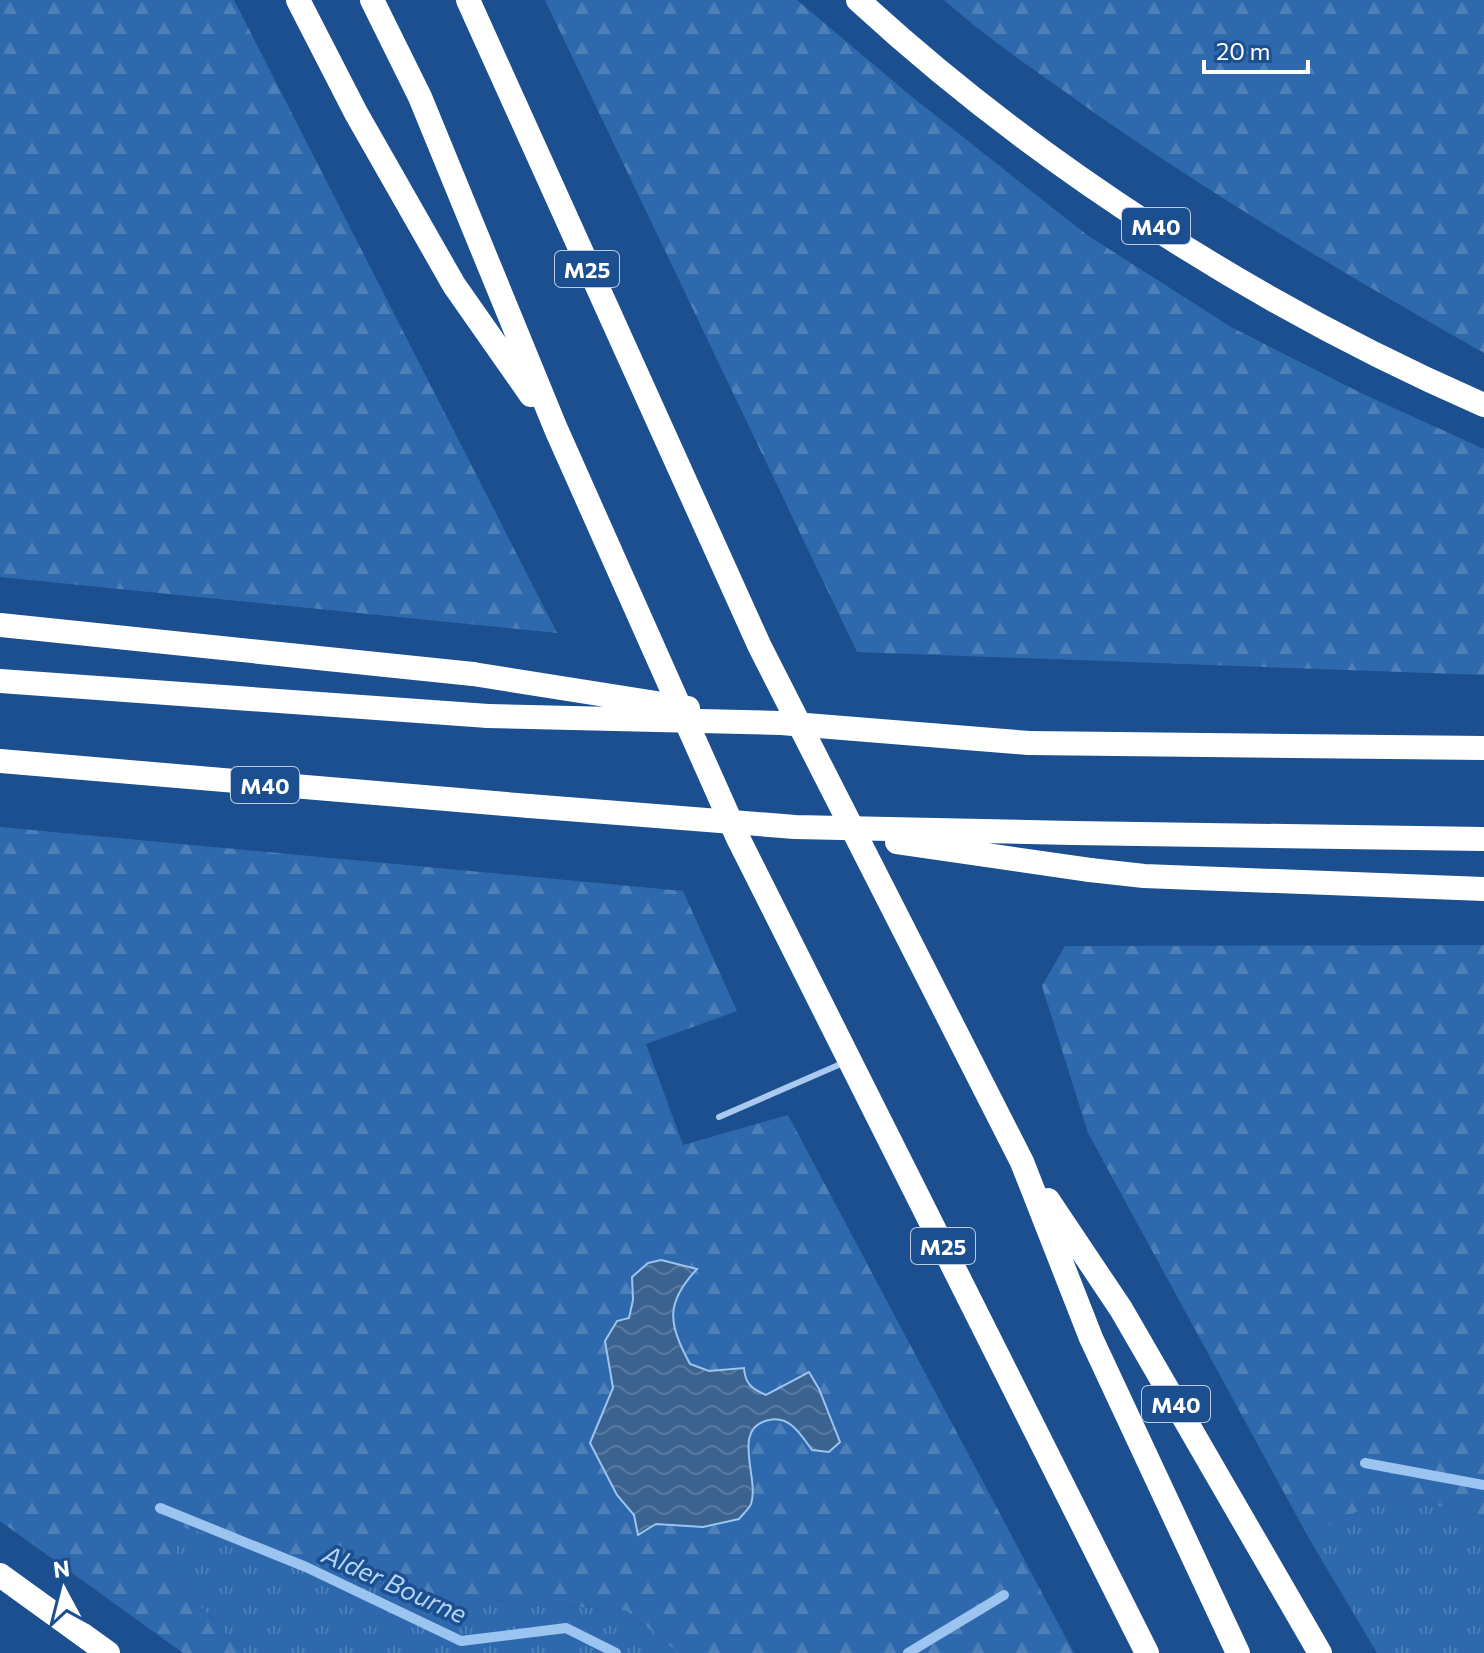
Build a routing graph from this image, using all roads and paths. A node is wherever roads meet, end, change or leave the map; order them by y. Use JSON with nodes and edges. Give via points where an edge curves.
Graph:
{"nodes":[{"id":1,"x":298,"y":0,"type":"edge"},
{"id":2,"x":372,"y":0,"type":"edge"},
{"id":3,"x":468,"y":0,"type":"edge"},
{"id":4,"x":858,"y":0,"type":"edge"},
{"id":5,"x":1484,"y":405,"type":"edge"},
{"id":6,"x":556,"y":429,"type":"junction"},
{"id":7,"x":0,"y":625,"type":"edge"},
{"id":8,"x":0,"y":681,"type":"edge"},
{"id":9,"x":781,"y":723,"type":"junction"},
{"id":10,"x":1484,"y":748,"type":"edge"},
{"id":11,"x":0,"y":761,"type":"edge"},
{"id":12,"x":795,"y":827,"type":"junction"},
{"id":13,"x":1484,"y":839,"type":"edge"},
{"id":14,"x":1484,"y":889,"type":"edge"},
{"id":15,"x":850,"y":1060,"type":"junction"},
{"id":16,"x":719,"y":1117,"type":"dead end"},
{"id":17,"x":1022,"y":1162,"type":"junction"},
{"id":18,"x":0,"y":1575,"type":"edge"},
{"id":19,"x":108,"y":1653,"type":"edge"},
{"id":20,"x":1147,"y":1653,"type":"edge"},
{"id":21,"x":1238,"y":1653,"type":"edge"},
{"id":22,"x":1320,"y":1653,"type":"edge"}],
"edges":[{"from":1,"to":6,"type":"highway","via":[[454,285]]},
{"from":2,"to":6,"type":"highway","number":"M25","via":[[420,97]]},
{"from":3,"to":17,"type":"highway","number":"M25","via":[[760,647]]},
{"from":4,"to":5,"type":"highway","number":"M40","via":[[993,112],[1168,234],[1343,337]]},
{"from":6,"to":15,"type":"highway","number":"M25","via":[[738,838]]},
{"from":7,"to":9,"type":"highway","bridge":true,"via":[[473,674]]},
{"from":8,"to":9,"type":"highway","bridge":true,"via":[[488,716]]},
{"from":9,"to":10,"type":"highway","bridge":true,"via":[[1029,743]]},
{"from":11,"to":12,"type":"highway","number":"M40","bridge":true},
{"from":12,"to":13,"type":"highway","number":"M40","bridge":true},
{"from":12,"to":14,"type":"highway","number":"M40","bridge":true,"via":[[1144,876]]},
{"from":15,"to":16,"type":"lane"},
{"from":15,"to":20,"type":"highway","number":"M25"},
{"from":17,"to":21,"type":"highway","number":"M25","via":[[1091,1338]]},
{"from":17,"to":22,"type":"highway","number":"M40","via":[[1121,1309]]},
{"from":18,"to":19,"type":"highway"}]}
